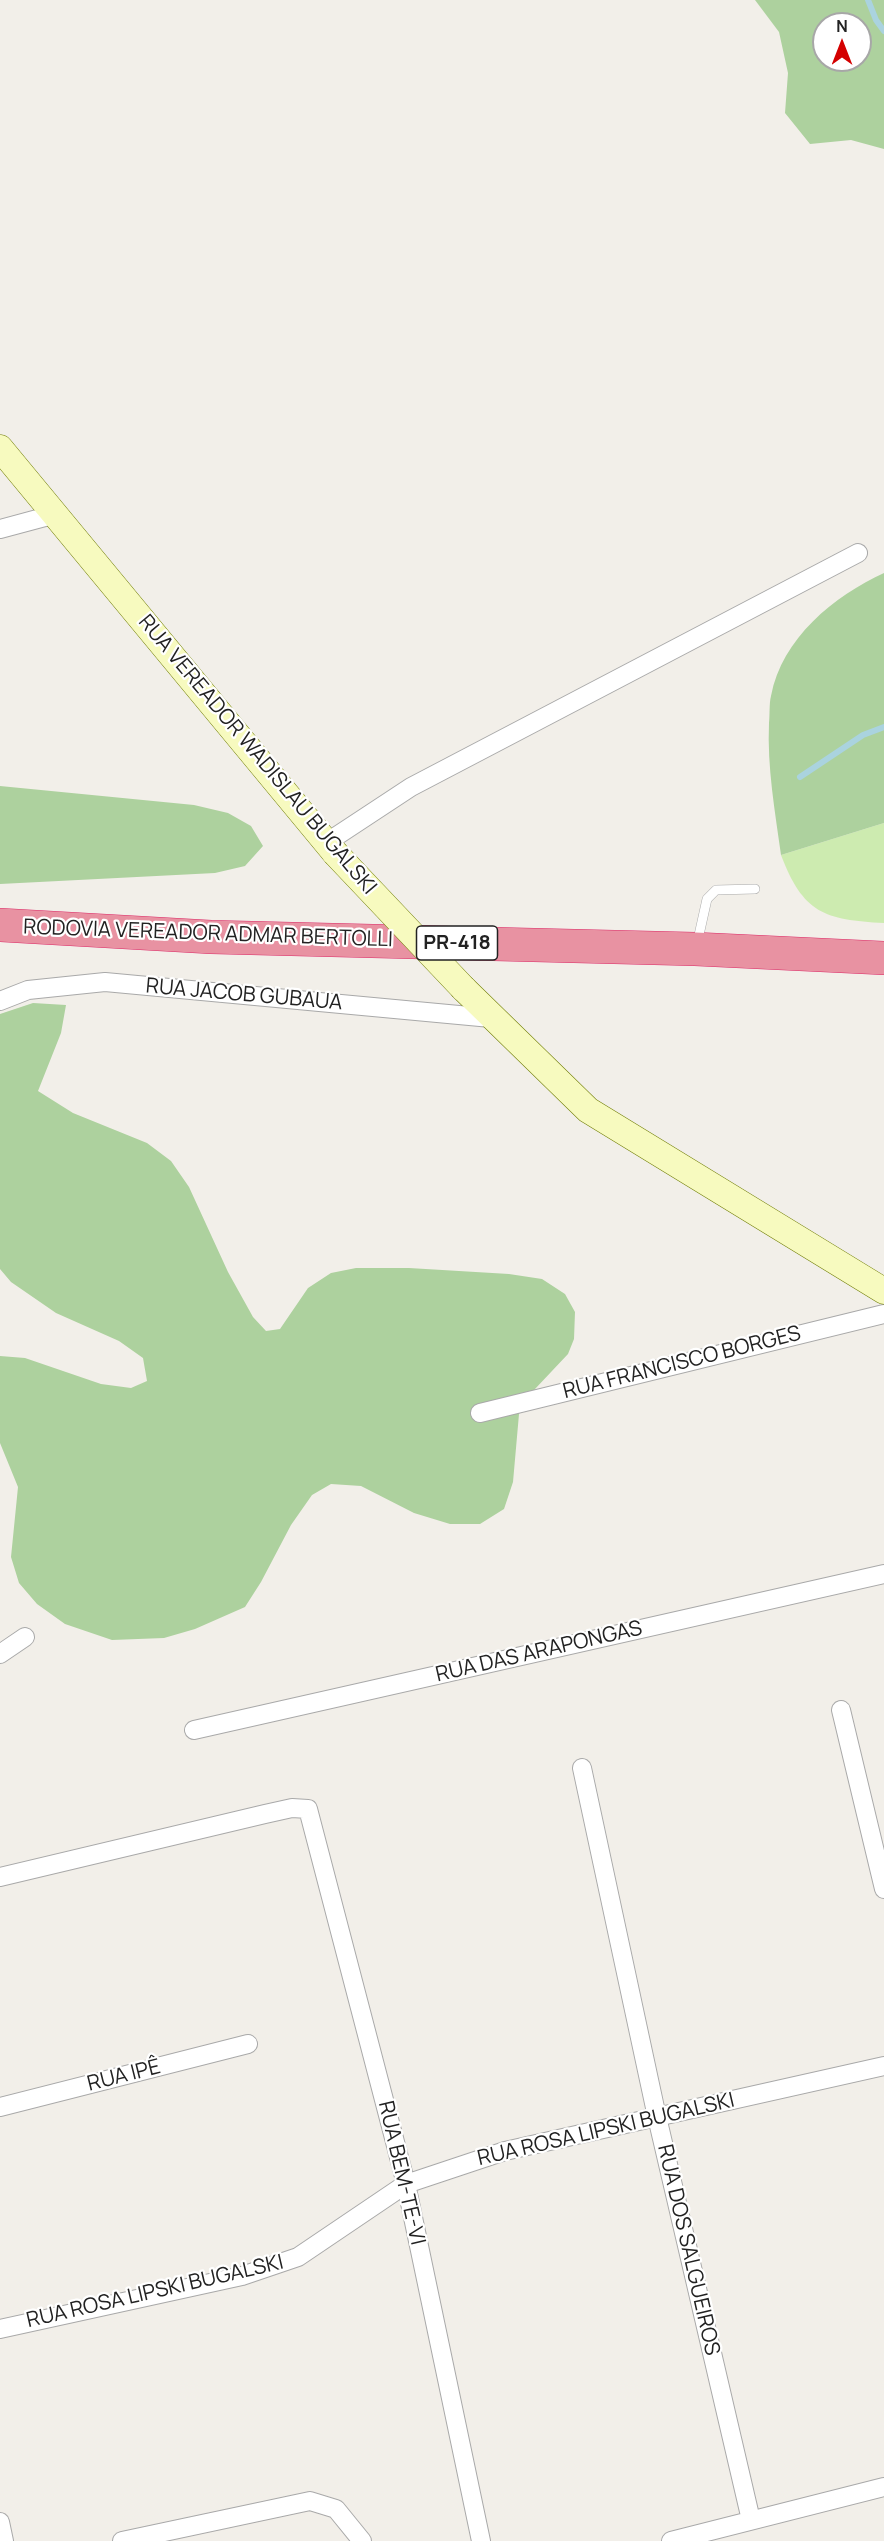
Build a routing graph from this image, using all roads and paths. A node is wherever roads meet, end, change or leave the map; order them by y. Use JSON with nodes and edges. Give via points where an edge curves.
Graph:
{"nodes":[{"id":1,"x":0,"y":448,"type":"edge"},
{"id":2,"x":56,"y":514,"type":"junction"},
{"id":3,"x":0,"y":529,"type":"edge"},
{"id":4,"x":858,"y":554,"type":"dead end"},
{"id":5,"x":331,"y":848,"type":"junction"},
{"id":6,"x":755,"y":889,"type":"dead end"},
{"id":7,"x":0,"y":925,"type":"edge"},
{"id":8,"x":695,"y":949,"type":"junction"},
{"id":9,"x":884,"y":958,"type":"edge"},
{"id":10,"x":0,"y":1001,"type":"edge"},
{"id":11,"x":491,"y":1018,"type":"junction"},
{"id":12,"x":884,"y":1291,"type":"edge"},
{"id":13,"x":884,"y":1314,"type":"edge"},
{"id":14,"x":480,"y":1413,"type":"dead end"},
{"id":15,"x":884,"y":1574,"type":"edge"},
{"id":16,"x":25,"y":1637,"type":"dead end"},
{"id":17,"x":0,"y":1654,"type":"edge"},
{"id":18,"x":841,"y":1710,"type":"dead end"},
{"id":19,"x":194,"y":1730,"type":"dead end"},
{"id":20,"x":582,"y":1768,"type":"dead end"},
{"id":21,"x":0,"y":1877,"type":"edge"},
{"id":22,"x":884,"y":1889,"type":"edge"},
{"id":23,"x":248,"y":2044,"type":"dead end"},
{"id":24,"x":884,"y":2066,"type":"edge"},
{"id":25,"x":0,"y":2107,"type":"edge"},
{"id":26,"x":657,"y":2117,"type":"junction"},
{"id":27,"x":406,"y":2184,"type":"junction"},
{"id":28,"x":0,"y":2329,"type":"edge"},
{"id":29,"x":884,"y":2487,"type":"edge"},
{"id":30,"x":751,"y":2520,"type":"junction"},
{"id":31,"x":0,"y":2522,"type":"edge"},
{"id":32,"x":4,"y":2541,"type":"edge"},
{"id":33,"x":122,"y":2541,"type":"edge"},
{"id":34,"x":362,"y":2541,"type":"edge"},
{"id":35,"x":481,"y":2541,"type":"edge"},
{"id":36,"x":671,"y":2541,"type":"edge"}],
"edges":[{"from":1,"to":2,"type":"main road","name":"RUA VEREADOR WADISLAU BUGALSKI"},
{"from":2,"to":3,"type":"street"},
{"from":2,"to":5,"type":"main road","name":"RUA VEREADOR WADISLAU BUGALSKI"},
{"from":4,"to":5,"type":"street","via":[[411,787]]},
{"from":5,"to":11,"type":"main road","name":"RUA VEREADOR WADISLAU BUGALSKI","bridge":true},
{"from":6,"to":8,"type":"lane","via":[[716,890],[707,899]]},
{"from":7,"to":8,"type":"highway","name":"RODOVIA VEREADOR ADMAR BERTOLLI","number":"PR-418","via":[[211,937]]},
{"from":8,"to":9,"type":"highway","name":"RODOVIA VEREADOR ADMAR BERTOLLI","number":"PR-418"},
{"from":10,"to":11,"type":"street","name":"RUA JACOB GUBAUA","via":[[28,990],[105,982]]},
{"from":11,"to":12,"type":"main road","name":"RUA VEREADOR WADISLAU BUGALSKI","via":[[588,1110]]},
{"from":13,"to":14,"type":"street","name":"RUA FRANCISCO BORGES"},
{"from":15,"to":19,"type":"street","name":"RUA DAS ARAPONGAS"},
{"from":16,"to":17,"type":"street"},
{"from":18,"to":22,"type":"street"},
{"from":20,"to":26,"type":"street","name":"RUA DOS SALGUEIROS"},
{"from":21,"to":27,"type":"street","name":"RUA BEM-TE-VI","via":[[292,1808],[308,1809]]},
{"from":23,"to":25,"type":"street","name":"RUA IPÊ"},
{"from":24,"to":26,"type":"street","name":"RUA ROSA LIPSKI BUGALSKI"},
{"from":26,"to":27,"type":"street","name":"RUA ROSA LIPSKI BUGALSKI","via":[[505,2151]]},
{"from":26,"to":30,"type":"street","name":"RUA DOS SALGUEIROS"},
{"from":27,"to":28,"type":"street","name":"RUA ROSA LIPSKI BUGALSKI","via":[[298,2258],[242,2276]]},
{"from":27,"to":35,"type":"street","name":"RUA BEM-TE-VI"},
{"from":29,"to":30,"type":"street"},
{"from":30,"to":36,"type":"street"},
{"from":31,"to":32,"type":"street"},
{"from":33,"to":34,"type":"street","via":[[310,2501],[336,2510]]}]}
